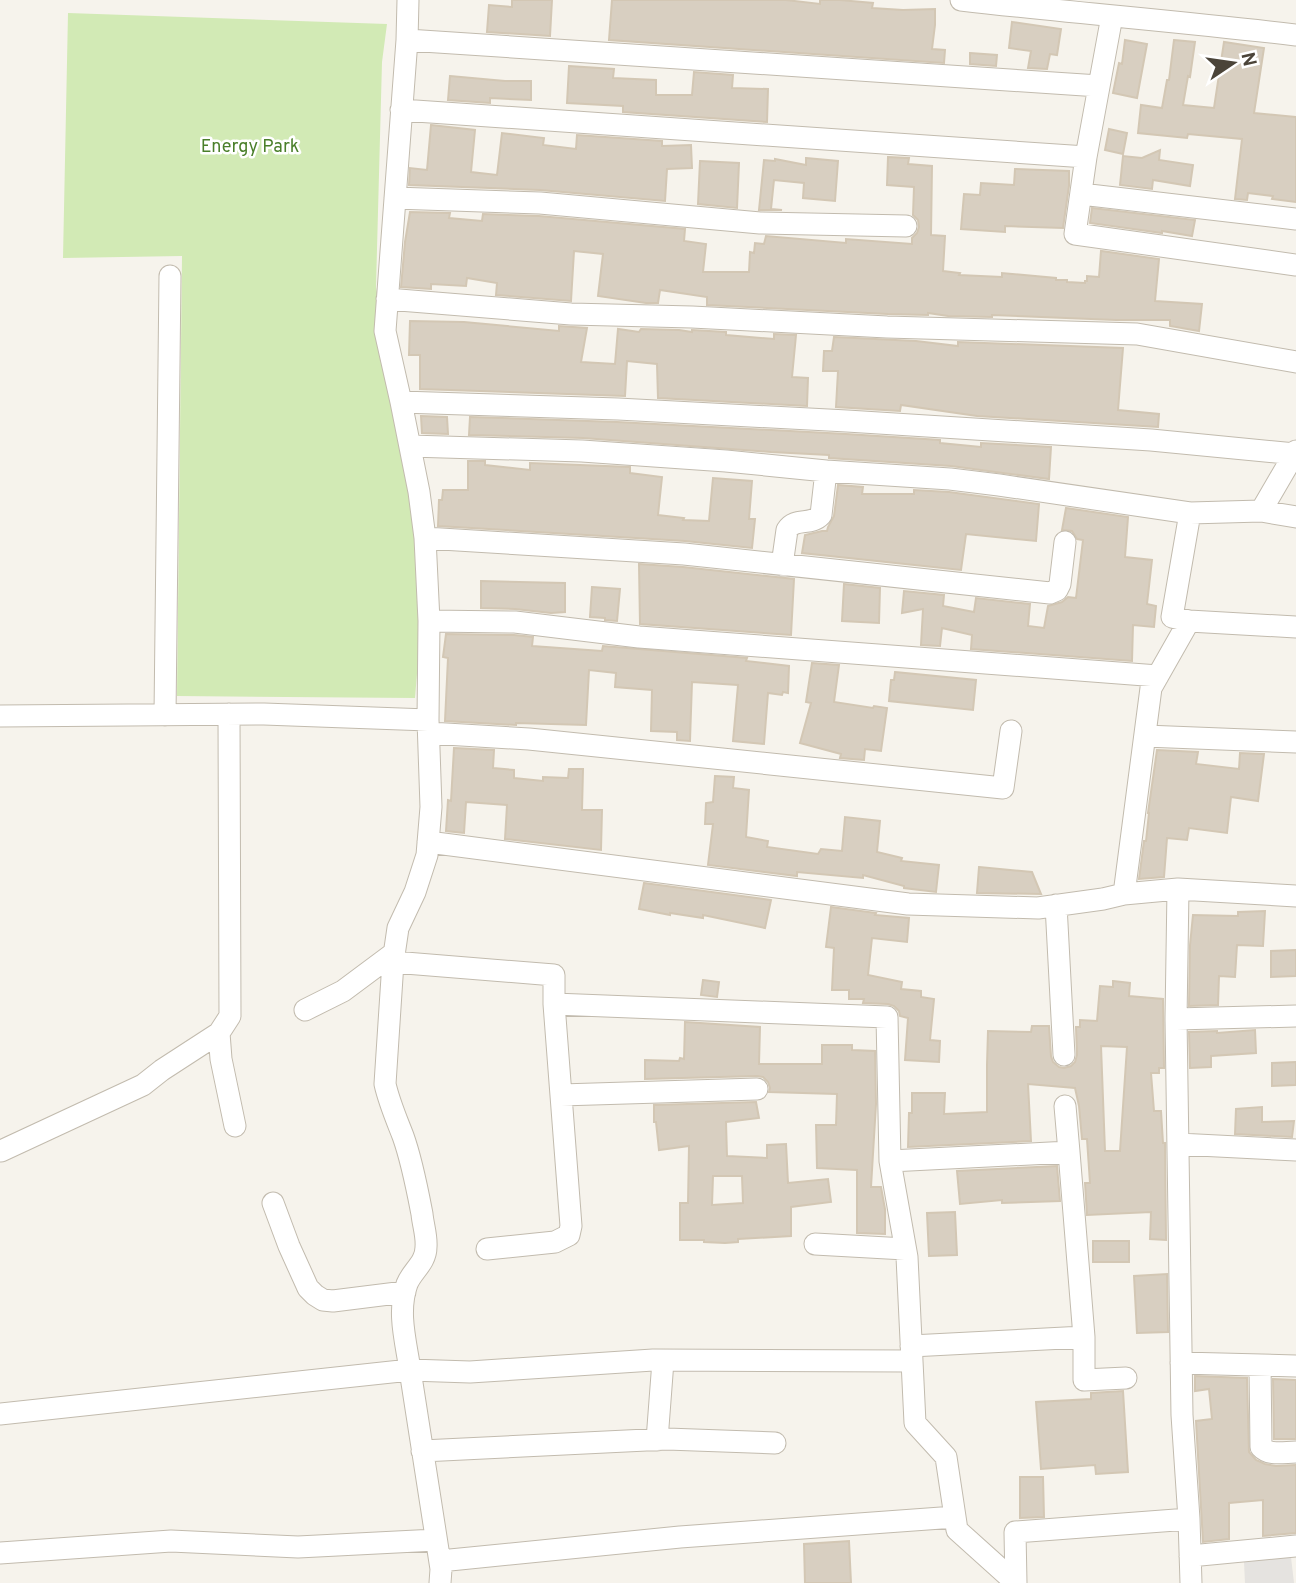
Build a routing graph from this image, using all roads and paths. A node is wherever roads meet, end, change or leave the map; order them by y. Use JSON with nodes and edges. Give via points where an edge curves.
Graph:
{"nodes":[{"id":1,"x":408,"y":0,"type":"edge"},
{"id":2,"x":961,"y":0,"type":"edge"},
{"id":3,"x":1112,"y":16,"type":"junction"},
{"id":4,"x":1296,"y":35,"type":"edge"},
{"id":5,"x":407,"y":40,"type":"junction"},
{"id":6,"x":1099,"y":86,"type":"junction"},
{"id":7,"x":401,"y":110,"type":"junction"},
{"id":8,"x":1086,"y":157,"type":"junction"},
{"id":9,"x":1081,"y":194,"type":"junction"},
{"id":10,"x":395,"y":198,"type":"junction"},
{"id":11,"x":1296,"y":219,"type":"edge"},
{"id":12,"x":906,"y":226,"type":"dead end"},
{"id":13,"x":1296,"y":265,"type":"edge"},
{"id":14,"x":170,"y":276,"type":"dead end"},
{"id":15,"x":387,"y":299,"type":"junction"},
{"id":16,"x":1296,"y":362,"type":"edge"},
{"id":17,"x":401,"y":402,"type":"junction"},
{"id":18,"x":410,"y":446,"type":"junction"},
{"id":19,"x":1295,"y":453,"type":"edge"},
{"id":20,"x":826,"y":471,"type":"junction"},
{"id":21,"x":1261,"y":511,"type":"junction"},
{"id":22,"x":1190,"y":513,"type":"junction"},
{"id":23,"x":1296,"y":517,"type":"edge"},
{"id":24,"x":425,"y":538,"type":"junction"},
{"id":25,"x":1065,"y":542,"type":"dead end"},
{"id":26,"x":782,"y":565,"type":"junction"},
{"id":27,"x":429,"y":621,"type":"junction"},
{"id":28,"x":1189,"y":621,"type":"junction"},
{"id":29,"x":1296,"y":627,"type":"edge"},
{"id":30,"x":1158,"y":676,"type":"junction"},
{"id":31,"x":229,"y":714,"type":"junction"},
{"id":32,"x":166,"y":715,"type":"junction"},
{"id":33,"x":0,"y":716,"type":"edge"},
{"id":34,"x":428,"y":726,"type":"junction"},
{"id":35,"x":1010,"y":731,"type":"dead end"},
{"id":36,"x":1145,"y":736,"type":"junction"},
{"id":37,"x":1296,"y":742,"type":"edge"},
{"id":38,"x":428,"y":842,"type":"junction"},
{"id":39,"x":1178,"y":890,"type":"junction"},
{"id":40,"x":1124,"y":894,"type":"junction"},
{"id":41,"x":1296,"y":896,"type":"edge"},
{"id":42,"x":1056,"y":905,"type":"junction"},
{"id":43,"x":393,"y":958,"type":"junction"},
{"id":44,"x":554,"y":1004,"type":"junction"},
{"id":45,"x":305,"y":1010,"type":"dead end"},
{"id":46,"x":1296,"y":1016,"type":"edge"},
{"id":47,"x":1176,"y":1020,"type":"junction"},
{"id":48,"x":219,"y":1033,"type":"junction"},
{"id":49,"x":1064,"y":1055,"type":"dead end"},
{"id":50,"x":757,"y":1089,"type":"dead end"},
{"id":51,"x":561,"y":1095,"type":"junction"},
{"id":52,"x":1065,"y":1106,"type":"dead end"},
{"id":53,"x":235,"y":1126,"type":"dead end"},
{"id":54,"x":1178,"y":1144,"type":"junction"},
{"id":55,"x":0,"y":1149,"type":"edge"},
{"id":56,"x":1296,"y":1150,"type":"edge"},
{"id":57,"x":1069,"y":1152,"type":"junction"},
{"id":58,"x":890,"y":1161,"type":"junction"},
{"id":59,"x":273,"y":1203,"type":"dead end"},
{"id":60,"x":815,"y":1244,"type":"dead end"},
{"id":61,"x":487,"y":1249,"type":"dead end"},
{"id":62,"x":905,"y":1249,"type":"junction"},
{"id":63,"x":405,"y":1293,"type":"junction"},
{"id":64,"x":1084,"y":1337,"type":"junction"},
{"id":65,"x":912,"y":1353,"type":"junction"},
{"id":66,"x":663,"y":1361,"type":"junction"},
{"id":67,"x":1181,"y":1363,"type":"junction"},
{"id":68,"x":1260,"y":1365,"type":"junction"},
{"id":69,"x":1296,"y":1366,"type":"edge"},
{"id":70,"x":410,"y":1370,"type":"junction"},
{"id":71,"x":1126,"y":1378,"type":"dead end"},
{"id":72,"x":0,"y":1414,"type":"edge"},
{"id":73,"x":657,"y":1440,"type":"junction"},
{"id":74,"x":775,"y":1443,"type":"dead end"},
{"id":75,"x":422,"y":1451,"type":"junction"},
{"id":76,"x":1296,"y":1452,"type":"edge"},
{"id":77,"x":955,"y":1517,"type":"junction"},
{"id":78,"x":1189,"y":1519,"type":"junction"},
{"id":79,"x":436,"y":1540,"type":"junction"},
{"id":80,"x":1296,"y":1546,"type":"edge"},
{"id":81,"x":0,"y":1553,"type":"edge"},
{"id":82,"x":1190,"y":1556,"type":"junction"},
{"id":83,"x":440,"y":1561,"type":"junction"},
{"id":84,"x":440,"y":1583,"type":"edge"},
{"id":85,"x":1016,"y":1583,"type":"edge"},
{"id":86,"x":1191,"y":1583,"type":"edge"}],
"edges":[{"from":1,"to":5,"type":"street"},
{"from":2,"to":3,"type":"street"},
{"from":3,"to":4,"type":"street"},
{"from":3,"to":6,"type":"street"},
{"from":5,"to":6,"type":"street"},
{"from":5,"to":7,"type":"street"},
{"from":6,"to":8,"type":"street"},
{"from":7,"to":8,"type":"street"},
{"from":7,"to":10,"type":"street"},
{"from":8,"to":9,"type":"street"},
{"from":9,"to":11,"type":"street"},
{"from":9,"to":13,"type":"street","via":[[1075,234]]},
{"from":10,"to":12,"type":"street","via":[[540,204],[760,223]]},
{"from":10,"to":15,"type":"street"},
{"from":14,"to":32,"type":"street"},
{"from":15,"to":16,"type":"street","via":[[571,314],[1137,334]]},
{"from":15,"to":17,"type":"street","via":[[385,331]]},
{"from":17,"to":18,"type":"street"},
{"from":17,"to":19,"type":"street","via":[[847,421]]},
{"from":18,"to":20,"type":"street","via":[[582,451]]},
{"from":18,"to":24,"type":"street"},
{"from":19,"to":21,"type":"street"},
{"from":20,"to":22,"type":"street","via":[[950,479]]},
{"from":20,"to":26,"type":"street","via":[[821,515],[789,526]]},
{"from":21,"to":22,"type":"street"},
{"from":21,"to":23,"type":"street"},
{"from":22,"to":28,"type":"street","via":[[1172,617]]},
{"from":24,"to":26,"type":"street","via":[[644,551]]},
{"from":24,"to":27,"type":"street"},
{"from":25,"to":26,"type":"street","via":[[1060,584],[1050,593]]},
{"from":27,"to":30,"type":"street","via":[[515,622],[639,637]]},
{"from":27,"to":34,"type":"street"},
{"from":28,"to":29,"type":"street"},
{"from":28,"to":30,"type":"street"},
{"from":30,"to":36,"type":"street","via":[[1151,688]]},
{"from":31,"to":32,"type":"street"},
{"from":31,"to":34,"type":"street"},
{"from":31,"to":48,"type":"street","via":[[230,1016]]},
{"from":32,"to":33,"type":"street"},
{"from":34,"to":35,"type":"street","via":[[1003,788]]},
{"from":34,"to":38,"type":"street"},
{"from":36,"to":37,"type":"street"},
{"from":36,"to":40,"type":"street"},
{"from":38,"to":42,"type":"street","via":[[908,904]]},
{"from":38,"to":43,"type":"street","via":[[415,892],[398,928]]},
{"from":39,"to":40,"type":"street"},
{"from":39,"to":41,"type":"street"},
{"from":39,"to":47,"type":"street"},
{"from":40,"to":42,"type":"street"},
{"from":42,"to":49,"type":"street"},
{"from":43,"to":44,"type":"street","via":[[554,975]]},
{"from":43,"to":45,"type":"street"},
{"from":43,"to":63,"type":"street","via":[[385,1084],[410,1162],[426,1247]]},
{"from":44,"to":51,"type":"street"},
{"from":44,"to":58,"type":"street","via":[[887,1017]]},
{"from":46,"to":47,"type":"street"},
{"from":47,"to":54,"type":"street"},
{"from":48,"to":53,"type":"street"},
{"from":48,"to":55,"type":"street","via":[[143,1085]]},
{"from":50,"to":51,"type":"street"},
{"from":51,"to":61,"type":"street","via":[[569,1235],[555,1242]]},
{"from":52,"to":57,"type":"street"},
{"from":54,"to":56,"type":"street"},
{"from":54,"to":67,"type":"street"},
{"from":57,"to":58,"type":"street"},
{"from":57,"to":64,"type":"street"},
{"from":58,"to":62,"type":"street"},
{"from":59,"to":63,"type":"street","via":[[315,1295],[333,1301]]},
{"from":60,"to":62,"type":"street"},
{"from":62,"to":65,"type":"street"},
{"from":63,"to":70,"type":"street","via":[[402,1320]]},
{"from":64,"to":65,"type":"street"},
{"from":64,"to":71,"type":"street","via":[[1084,1380]]},
{"from":65,"to":66,"type":"street"},
{"from":65,"to":77,"type":"street","via":[[915,1423],[946,1457]]},
{"from":66,"to":70,"type":"street","via":[[470,1372]]},
{"from":66,"to":73,"type":"street"},
{"from":67,"to":68,"type":"street"},
{"from":67,"to":78,"type":"street"},
{"from":68,"to":69,"type":"street"},
{"from":68,"to":76,"type":"street","via":[[1261,1447],[1269,1452]]},
{"from":70,"to":72,"type":"street"},
{"from":70,"to":75,"type":"street"},
{"from":73,"to":74,"type":"street"},
{"from":73,"to":75,"type":"street"},
{"from":75,"to":79,"type":"street"},
{"from":77,"to":83,"type":"street"},
{"from":77,"to":85,"type":"street","via":[[957,1530]]},
{"from":78,"to":82,"type":"street"},
{"from":78,"to":85,"type":"street","via":[[1015,1532]]},
{"from":79,"to":81,"type":"street","via":[[298,1547],[171,1541]]},
{"from":79,"to":83,"type":"street"},
{"from":80,"to":82,"type":"street"},
{"from":82,"to":86,"type":"street"},
{"from":83,"to":84,"type":"street"}]}
